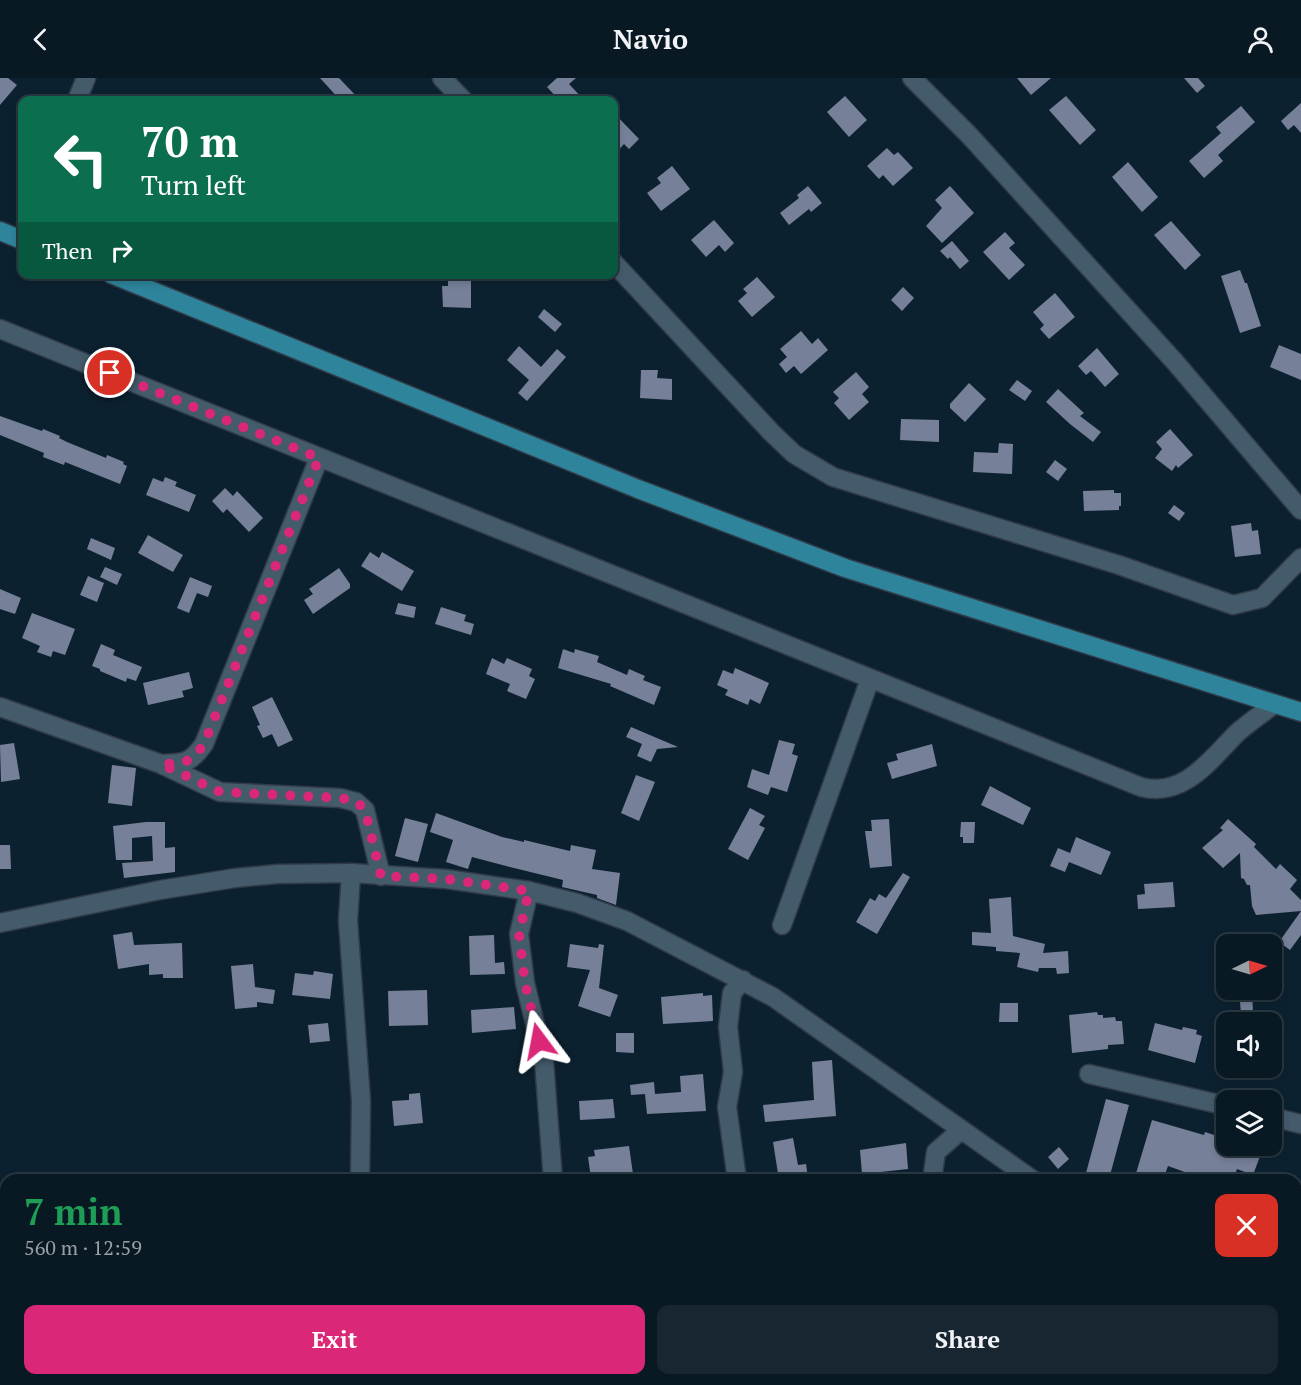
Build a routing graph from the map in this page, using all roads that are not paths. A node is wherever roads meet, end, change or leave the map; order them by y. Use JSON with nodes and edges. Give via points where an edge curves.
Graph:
{"nodes":[{"id":1,"x":86,"y":78,"type":"edge"},
{"id":2,"x":442,"y":78,"type":"edge"},
{"id":3,"x":912,"y":78,"type":"edge"},
{"id":4,"x":79,"y":96,"type":"edge"},
{"id":5,"x":459,"y":96,"type":"edge"},
{"id":6,"x":0,"y":231,"type":"edge"},
{"id":7,"x":18,"y":238,"type":"edge"},
{"id":8,"x":618,"y":267,"type":"edge"},
{"id":9,"x":123,"y":279,"type":"edge"},
{"id":10,"x":0,"y":329,"type":"edge"},
{"id":11,"x":319,"y":458,"type":"junction"},
{"id":12,"x":1301,"y":510,"type":"edge"},
{"id":13,"x":1301,"y":558,"type":"edge"},
{"id":14,"x":870,"y":679,"type":"junction"},
{"id":15,"x":1274,"y":704,"type":"junction"},
{"id":16,"x":0,"y":707,"type":"edge"},
{"id":17,"x":1301,"y":712,"type":"edge"},
{"id":18,"x":161,"y":764,"type":"junction"},
{"id":19,"x":351,"y":873,"type":"junction"},
{"id":20,"x":381,"y":876,"type":"junction"},
{"id":21,"x":529,"y":891,"type":"junction"},
{"id":22,"x":0,"y":923,"type":"edge"},
{"id":23,"x":782,"y":925,"type":"dead end"},
{"id":24,"x":743,"y":980,"type":"junction"},
{"id":25,"x":1089,"y":1074,"type":"dead end"},
{"id":26,"x":1216,"y":1103,"type":"edge"},
{"id":27,"x":1282,"y":1119,"type":"edge"},
{"id":28,"x":1301,"y":1124,"type":"edge"},
{"id":29,"x":961,"y":1130,"type":"junction"},
{"id":30,"x":360,"y":1174,"type":"edge"},
{"id":31,"x":553,"y":1174,"type":"edge"},
{"id":32,"x":736,"y":1174,"type":"edge"},
{"id":33,"x":933,"y":1174,"type":"edge"},
{"id":34,"x":1024,"y":1174,"type":"edge"}],
"edges":[{"from":1,"to":4,"type":"street"},
{"from":2,"to":5,"type":"street"},
{"from":3,"to":12,"type":"street","via":[[969,135],[1168,354]]},
{"from":6,"to":7,"type":"main road"},
{"from":8,"to":13,"type":"street","via":[[771,432],[794,454],[833,477],[1233,605],[1262,598]]},
{"from":9,"to":15,"type":"main road","via":[[638,489],[845,568]]},
{"from":10,"to":11,"type":"street"},
{"from":11,"to":14,"type":"street"},
{"from":11,"to":18,"type":"street","via":[[204,744],[188,761]]},
{"from":14,"to":15,"type":"street","via":[[1153,790],[1170,788],[1196,775]]},
{"from":14,"to":23,"type":"street"},
{"from":15,"to":17,"type":"main road"},
{"from":16,"to":18,"type":"street"},
{"from":18,"to":20,"type":"street","via":[[220,792],[356,801],[365,810]]},
{"from":19,"to":20,"type":"street"},
{"from":19,"to":22,"type":"street","via":[[235,879]]},
{"from":19,"to":30,"type":"street","via":[[348,921],[361,1101]]},
{"from":20,"to":21,"type":"street","via":[[446,879]]},
{"from":21,"to":24,"type":"street","via":[[627,921]]},
{"from":21,"to":31,"type":"street","via":[[519,934],[525,983],[544,1061]]},
{"from":24,"to":29,"type":"street","via":[[773,997]]},
{"from":24,"to":32,"type":"street","via":[[732,993],[728,1027],[733,1072],[727,1107]]},
{"from":25,"to":26,"type":"street"},
{"from":27,"to":28,"type":"street"},
{"from":29,"to":33,"type":"street","via":[[936,1152]]},
{"from":29,"to":34,"type":"street"}]}
